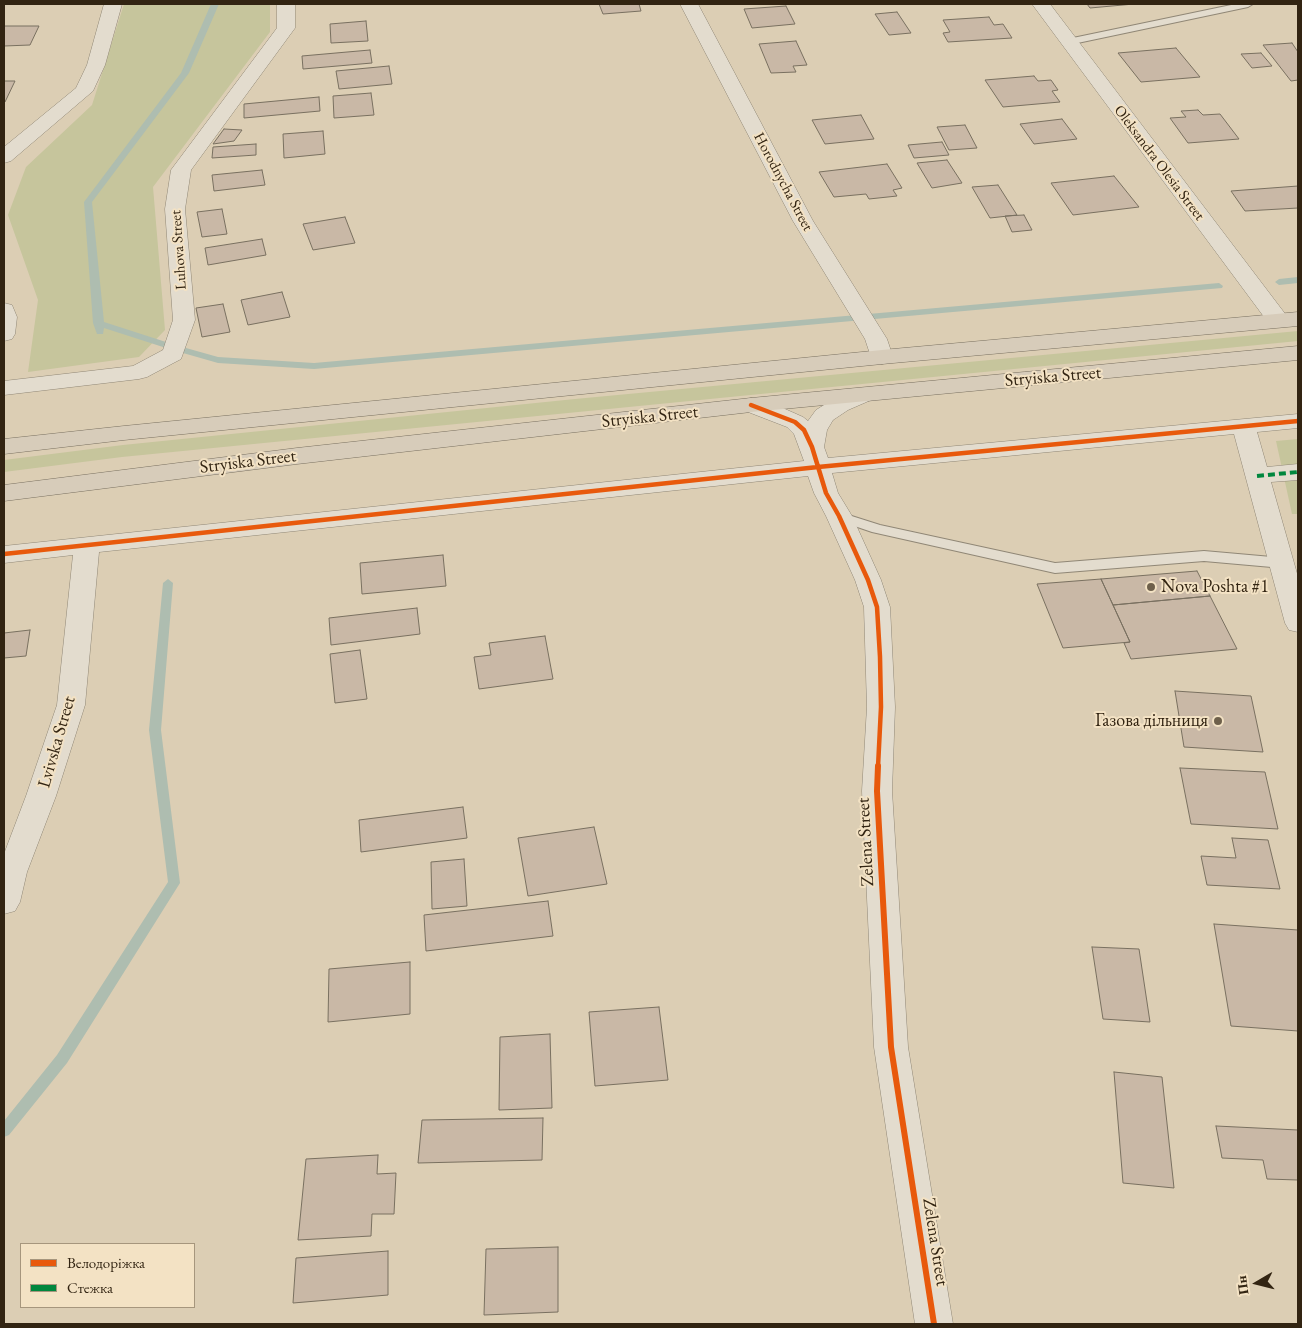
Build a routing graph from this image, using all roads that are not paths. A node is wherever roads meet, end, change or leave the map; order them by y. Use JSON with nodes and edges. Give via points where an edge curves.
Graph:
{"nodes":[{"id":1,"x":112,"y":4,"type":"edge"},
{"id":2,"x":286,"y":4,"type":"edge"},
{"id":3,"x":689,"y":4,"type":"edge"},
{"id":4,"x":1042,"y":4,"type":"edge"},
{"id":5,"x":1248,"y":4,"type":"edge"},
{"id":6,"x":1068,"y":42,"type":"junction"},
{"id":7,"x":4,"y":157,"type":"edge"},
{"id":8,"x":4,"y":310,"type":"edge"},
{"id":9,"x":1288,"y":320,"type":"edge"},
{"id":10,"x":4,"y":334,"type":"edge"},
{"id":11,"x":1298,"y":353,"type":"edge"},
{"id":12,"x":882,"y":357,"type":"junction"},
{"id":13,"x":4,"y":388,"type":"edge"},
{"id":14,"x":863,"y":395,"type":"junction"},
{"id":15,"x":751,"y":405,"type":"junction"},
{"id":16,"x":1298,"y":421,"type":"edge"},
{"id":17,"x":1243,"y":426,"type":"junction"},
{"id":18,"x":4,"y":447,"type":"edge"},
{"id":19,"x":815,"y":457,"type":"junction"},
{"id":20,"x":1298,"y":472,"type":"edge"},
{"id":21,"x":1257,"y":476,"type":"junction"},
{"id":22,"x":4,"y":493,"type":"edge"},
{"id":23,"x":839,"y":516,"type":"junction"},
{"id":24,"x":87,"y":546,"type":"junction"},
{"id":25,"x":4,"y":554,"type":"edge"},
{"id":26,"x":1283,"y":564,"type":"junction"},
{"id":27,"x":1298,"y":619,"type":"edge"},
{"id":28,"x":4,"y":902,"type":"edge"},
{"id":29,"x":934,"y":1324,"type":"edge"}],
"edges":[{"from":1,"to":7,"type":"street","via":[[96,65],[84,90]]},
{"from":2,"to":13,"type":"street","name":"Luhova Street","via":[[286,28],[181,170],[175,208],[184,320],[173,354],[139,372]]},
{"from":3,"to":12,"type":"street","name":"Horodnycha Street","via":[[803,221],[865,320]]},
{"from":4,"to":6,"type":"street","name":"Oleksandra Olesia Street"},
{"from":5,"to":6,"type":"lane"},
{"from":6,"to":9,"type":"street","name":"Oleksandra Olesia Street"},
{"from":8,"to":10,"type":"street"},
{"from":9,"to":12,"type":"highway","name":"Stryiska Street"},
{"from":11,"to":14,"type":"highway","name":"Stryiska Street"},
{"from":12,"to":18,"type":"highway","name":"Stryiska Street"},
{"from":14,"to":15,"type":"highway","name":"Stryiska Street"},
{"from":14,"to":19,"type":"street","via":[[824,415],[815,430]]},
{"from":15,"to":19,"type":"street","name":"Zelena Street","via":[[794,422],[804,430]]},
{"from":15,"to":22,"type":"highway","name":"Stryiska Street","via":[[287,457]]},
{"from":16,"to":17,"type":"street"},
{"from":17,"to":19,"type":"street"},
{"from":17,"to":21,"type":"street"},
{"from":19,"to":23,"type":"street","name":"Zelena Street","via":[[826,493]]},
{"from":19,"to":24,"type":"street"},
{"from":20,"to":21,"type":"street"},
{"from":21,"to":26,"type":"street"},
{"from":23,"to":26,"type":"lane","via":[[933,542],[1054,568],[1204,556]]},
{"from":23,"to":29,"type":"street","name":"Zelena Street","via":[[868,580],[879,623],[881,707],[877,791],[891,1047]]},
{"from":24,"to":25,"type":"street"},
{"from":24,"to":28,"type":"street","name":"Lvivska Street","via":[[71,705]]},
{"from":26,"to":27,"type":"street"}]}
